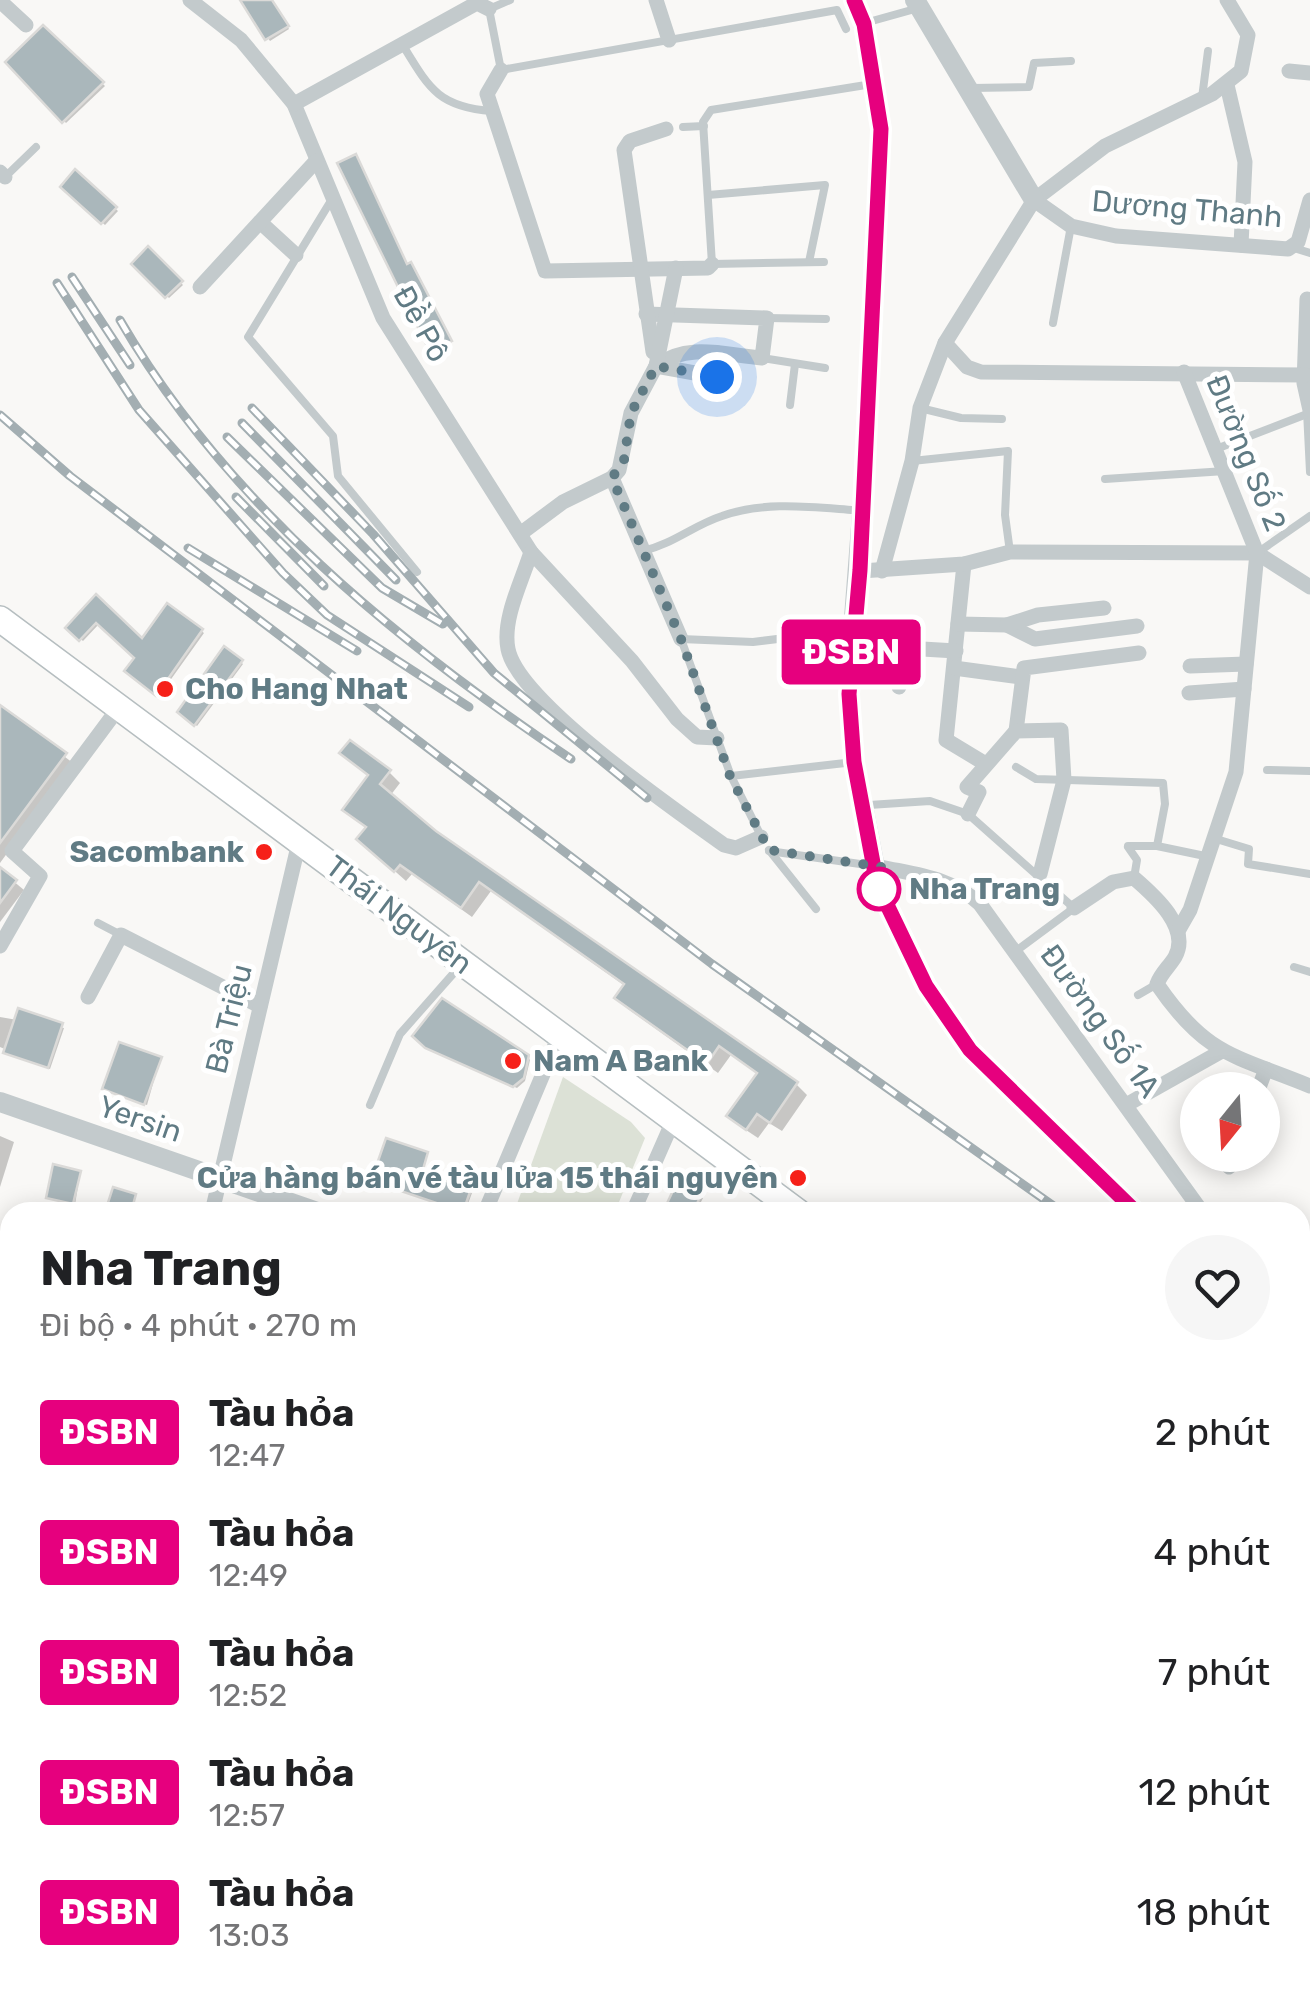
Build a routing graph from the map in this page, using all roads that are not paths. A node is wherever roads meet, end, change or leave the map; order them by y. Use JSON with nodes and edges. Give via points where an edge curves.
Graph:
{"nodes":[{"id":1,"x":190,"y":0,"type":"edge"},
{"id":2,"x":510,"y":0,"type":"edge"},
{"id":3,"x":656,"y":0,"type":"edge"},
{"id":4,"x":851,"y":0,"type":"edge"},
{"id":5,"x":1227,"y":0,"type":"edge"},
{"id":6,"x":0,"y":1,"type":"edge"},
{"id":7,"x":918,"y":4,"type":"edge"},
{"id":8,"x":488,"y":9,"type":"junction"},
{"id":9,"x":872,"y":21,"type":"dead end"},
{"id":10,"x":26,"y":25,"type":"dead end"},
{"id":11,"x":846,"y":29,"type":"dead end"},
{"id":12,"x":669,"y":40,"type":"junction"},
{"id":13,"x":402,"y":44,"type":"junction"},
{"id":14,"x":1208,"y":51,"type":"dead end"},
{"id":15,"x":1070,"y":61,"type":"dead end"},
{"id":16,"x":501,"y":70,"type":"junction"},
{"id":17,"x":1289,"y":71,"type":"dead end"},
{"id":18,"x":1310,"y":72,"type":"edge"},
{"id":19,"x":872,"y":84,"type":"junction"},
{"id":20,"x":1228,"y":85,"type":"junction"},
{"id":21,"x":968,"y":88,"type":"junction"},
{"id":22,"x":1202,"y":98,"type":"junction"},
{"id":23,"x":294,"y":104,"type":"junction"},
{"id":24,"x":492,"y":111,"type":"junction"},
{"id":25,"x":704,"y":126,"type":"junction"},
{"id":26,"x":683,"y":128,"type":"dead end"},
{"id":27,"x":666,"y":129,"type":"dead end"},
{"id":28,"x":36,"y":148,"type":"dead end"},
{"id":29,"x":316,"y":161,"type":"junction"},
{"id":30,"x":2,"y":175,"type":"edge"},
{"id":31,"x":708,"y":194,"type":"junction"},
{"id":32,"x":332,"y":198,"type":"junction"},
{"id":33,"x":1034,"y":200,"type":"junction"},
{"id":34,"x":1310,"y":200,"type":"edge"},
{"id":35,"x":260,"y":222,"type":"junction"},
{"id":36,"x":1071,"y":226,"type":"junction"},
{"id":37,"x":1242,"y":246,"type":"junction"},
{"id":38,"x":1302,"y":250,"type":"edge"},
{"id":39,"x":296,"y":255,"type":"junction"},
{"id":40,"x":809,"y":262,"type":"junction"},
{"id":41,"x":824,"y":262,"type":"dead end"},
{"id":42,"x":712,"y":264,"type":"junction"},
{"id":43,"x":638,"y":268,"type":"junction"},
{"id":44,"x":676,"y":268,"type":"junction"},
{"id":45,"x":200,"y":287,"type":"dead end"},
{"id":46,"x":1308,"y":299,"type":"edge"},
{"id":47,"x":646,"y":314,"type":"junction"},
{"id":48,"x":664,"y":314,"type":"junction"},
{"id":49,"x":767,"y":318,"type":"junction"},
{"id":50,"x":826,"y":319,"type":"dead end"},
{"id":51,"x":1053,"y":324,"type":"dead end"},
{"id":52,"x":1308,"y":334,"type":"edge"},
{"id":53,"x":945,"y":343,"type":"junction"},
{"id":54,"x":718,"y":353,"type":"junction"},
{"id":55,"x":762,"y":358,"type":"junction"},
{"id":56,"x":795,"y":364,"type":"junction"},
{"id":57,"x":656,"y":366,"type":"junction"},
{"id":58,"x":825,"y":368,"type":"dead end"},
{"id":59,"x":1184,"y":372,"type":"junction"},
{"id":60,"x":1304,"y":375,"type":"junction"},
{"id":61,"x":790,"y":405,"type":"dead end"},
{"id":62,"x":920,"y":408,"type":"junction"},
{"id":63,"x":1308,"y":411,"type":"edge"},
{"id":64,"x":1002,"y":419,"type":"dead end"},
{"id":65,"x":1216,"y":449,"type":"junction"},
{"id":66,"x":912,"y":461,"type":"junction"},
{"id":67,"x":1225,"y":471,"type":"junction"},
{"id":68,"x":1310,"y":472,"type":"edge"},
{"id":69,"x":612,"y":478,"type":"junction"},
{"id":70,"x":1106,"y":479,"type":"dead end"},
{"id":71,"x":866,"y":490,"type":"dead end"},
{"id":72,"x":858,"y":511,"type":"junction"},
{"id":73,"x":1310,"y":516,"type":"edge"},
{"id":74,"x":520,"y":534,"type":"junction"},
{"id":75,"x":644,"y":551,"type":"junction"},
{"id":76,"x":531,"y":552,"type":"junction"},
{"id":77,"x":1010,"y":552,"type":"junction"},
{"id":78,"x":1257,"y":554,"type":"junction"},
{"id":79,"x":964,"y":564,"type":"junction"},
{"id":80,"x":860,"y":570,"type":"junction"},
{"id":81,"x":882,"y":570,"type":"junction"},
{"id":82,"x":417,"y":572,"type":"dead end"},
{"id":83,"x":1310,"y":587,"type":"edge"},
{"id":84,"x":1104,"y":608,"type":"dead end"},
{"id":85,"x":0,"y":618,"type":"edge"},
{"id":86,"x":958,"y":624,"type":"junction"},
{"id":87,"x":1007,"y":625,"type":"junction"},
{"id":88,"x":1137,"y":626,"type":"dead end"},
{"id":89,"x":853,"y":635,"type":"junction"},
{"id":90,"x":681,"y":639,"type":"junction"},
{"id":91,"x":895,"y":648,"type":"junction"},
{"id":92,"x":1140,"y":653,"type":"dead end"},
{"id":93,"x":955,"y":659,"type":"junction"},
{"id":94,"x":1246,"y":664,"type":"junction"},
{"id":95,"x":1190,"y":666,"type":"dead end"},
{"id":96,"x":1021,"y":678,"type":"junction"},
{"id":97,"x":899,"y":687,"type":"dead end"},
{"id":98,"x":1244,"y":689,"type":"junction"},
{"id":99,"x":1190,"y":694,"type":"dead end"},
{"id":100,"x":120,"y":706,"type":"junction"},
{"id":101,"x":1016,"y":731,"type":"junction"},
{"id":102,"x":717,"y":738,"type":"junction"},
{"id":103,"x":854,"y":762,"type":"junction"},
{"id":104,"x":984,"y":763,"type":"junction"},
{"id":105,"x":1016,"y":767,"type":"dead end"},
{"id":106,"x":1267,"y":770,"type":"dead end"},
{"id":107,"x":1310,"y":771,"type":"edge"},
{"id":108,"x":730,"y":776,"type":"junction"},
{"id":109,"x":1064,"y":780,"type":"junction"},
{"id":110,"x":869,"y":805,"type":"junction"},
{"id":111,"x":968,"y":814,"type":"junction"},
{"id":112,"x":300,"y":838,"type":"junction"},
{"id":113,"x":1213,"y":838,"type":"junction"},
{"id":114,"x":765,"y":844,"type":"junction"},
{"id":115,"x":1157,"y":846,"type":"junction"},
{"id":116,"x":1205,"y":856,"type":"junction"},
{"id":117,"x":881,"y":867,"type":"junction"},
{"id":118,"x":1040,"y":874,"type":"junction"},
{"id":119,"x":1310,"y":874,"type":"edge"},
{"id":120,"x":1134,"y":878,"type":"junction"},
{"id":121,"x":1074,"y":908,"type":"junction"},
{"id":122,"x":816,"y":909,"type":"dead end"},
{"id":123,"x":98,"y":923,"type":"dead end"},
{"id":124,"x":1178,"y":931,"type":"junction"},
{"id":125,"x":121,"y":935,"type":"junction"},
{"id":126,"x":0,"y":946,"type":"edge"},
{"id":127,"x":1016,"y":951,"type":"junction"},
{"id":128,"x":462,"y":963,"type":"junction"},
{"id":129,"x":1294,"y":968,"type":"dead end"},
{"id":130,"x":1310,"y":972,"type":"edge"},
{"id":131,"x":1157,"y":984,"type":"junction"},
{"id":132,"x":1138,"y":995,"type":"dead end"},
{"id":133,"x":88,"y":997,"type":"dead end"},
{"id":134,"x":260,"y":1006,"type":"junction"},
{"id":135,"x":558,"y":1036,"type":"junction"},
{"id":136,"x":1222,"y":1051,"type":"junction"},
{"id":137,"x":1266,"y":1070,"type":"joint"},
{"id":138,"x":1310,"y":1086,"type":"edge"},
{"id":139,"x":0,"y":1102,"type":"edge"},
{"id":140,"x":370,"y":1105,"type":"dead end"},
{"id":141,"x":1126,"y":1105,"type":"junction"},
{"id":142,"x":673,"y":1120,"type":"junction"},
{"id":143,"x":218,"y":1179,"type":"junction"},
{"id":144,"x":214,"y":1202,"type":"edge"},
{"id":145,"x":287,"y":1202,"type":"edge"},
{"id":146,"x":489,"y":1202,"type":"edge"},
{"id":147,"x":637,"y":1202,"type":"edge"},
{"id":148,"x":784,"y":1202,"type":"edge"},
{"id":149,"x":1195,"y":1202,"type":"edge"}],
"edges":[{"from":1,"to":23,"type":"street","name":"Đề Pô","via":[[241,40]]},
{"from":2,"to":8,"type":"lane"},
{"from":3,"to":12,"type":"street"},
{"from":4,"to":19,"type":"lane"},
{"from":5,"to":20,"type":"street","via":[[1248,36],[1242,71]]},
{"from":6,"to":10,"type":"street"},
{"from":7,"to":9,"type":"lane"},
{"from":7,"to":21,"type":"street"},
{"from":8,"to":13,"type":"street","via":[[477,2]]},
{"from":8,"to":16,"type":"lane"},
{"from":11,"to":12,"type":"lane","via":[[837,10]]},
{"from":12,"to":16,"type":"lane"},
{"from":13,"to":23,"type":"street"},
{"from":13,"to":24,"type":"lane","via":[[439,98]]},
{"from":14,"to":22,"type":"lane"},
{"from":15,"to":21,"type":"lane","via":[[1034,62],[1029,88]]},
{"from":16,"to":24,"type":"street","via":[[489,84]]},
{"from":17,"to":18,"type":"street"},
{"from":19,"to":25,"type":"lane","via":[[711,110]]},
{"from":19,"to":72,"type":"lane","via":[[882,211]]},
{"from":20,"to":22,"type":"street"},
{"from":20,"to":37,"type":"street","via":[[1246,162]]},
{"from":21,"to":33,"type":"street"},
{"from":22,"to":33,"type":"street","via":[[1104,146]]},
{"from":23,"to":29,"type":"street","name":"Đề Pô"},
{"from":24,"to":43,"type":"street","via":[[544,271]]},
{"from":25,"to":26,"type":"lane"},
{"from":25,"to":31,"type":"lane"},
{"from":27,"to":43,"type":"street","via":[[630,141],[624,150]]},
{"from":28,"to":30,"type":"lane"},
{"from":29,"to":32,"type":"street","name":"Đề Pô"},
{"from":29,"to":35,"type":"street"},
{"from":31,"to":40,"type":"lane","via":[[825,185]]},
{"from":31,"to":42,"type":"lane"},
{"from":32,"to":39,"type":"lane"},
{"from":32,"to":74,"type":"street","name":"Đề Pô","via":[[384,318]]},
{"from":33,"to":36,"type":"street","name":"Dương Thanh"},
{"from":33,"to":53,"type":"street"},
{"from":34,"to":38,"type":"street","name":"Dương Thanh"},
{"from":35,"to":39,"type":"street"},
{"from":35,"to":45,"type":"street"},
{"from":36,"to":37,"type":"street","name":"Dương Thanh"},
{"from":36,"to":51,"type":"lane"},
{"from":37,"to":38,"type":"street","name":"Dương Thanh"},
{"from":39,"to":82,"type":"lane","via":[[248,338],[333,436],[338,476]]},
{"from":40,"to":41,"type":"lane"},
{"from":40,"to":42,"type":"lane"},
{"from":42,"to":44,"type":"street"},
{"from":43,"to":44,"type":"street"},
{"from":43,"to":47,"type":"street"},
{"from":44,"to":48,"type":"street"},
{"from":46,"to":52,"type":"street"},
{"from":47,"to":48,"type":"street"},
{"from":47,"to":57,"type":"street"},
{"from":48,"to":49,"type":"street"},
{"from":48,"to":57,"type":"street"},
{"from":49,"to":50,"type":"lane"},
{"from":49,"to":55,"type":"street"},
{"from":52,"to":60,"type":"street"},
{"from":53,"to":59,"type":"street","via":[[967,368],[982,372]]},
{"from":53,"to":62,"type":"street"},
{"from":54,"to":55,"type":"street"},
{"from":54,"to":57,"type":"street","via":[[671,354]]},
{"from":54,"to":57,"type":"street","via":[[717,377]]},
{"from":55,"to":56,"type":"lane"},
{"from":56,"to":58,"type":"lane"},
{"from":56,"to":61,"type":"lane"},
{"from":57,"to":69,"type":"street","via":[[631,413],[624,460]]},
{"from":59,"to":60,"type":"street"},
{"from":59,"to":65,"type":"street","name":"Đường Số 2"},
{"from":60,"to":63,"type":"street"},
{"from":62,"to":64,"type":"lane"},
{"from":62,"to":66,"type":"street"},
{"from":63,"to":65,"type":"lane"},
{"from":63,"to":68,"type":"lane"},
{"from":65,"to":67,"type":"street","name":"Đường Số 2"},
{"from":66,"to":77,"type":"lane","via":[[1008,450]]},
{"from":66,"to":81,"type":"street"},
{"from":67,"to":70,"type":"lane"},
{"from":67,"to":78,"type":"street","name":"Đường Số 2"},
{"from":69,"to":74,"type":"street"},
{"from":69,"to":75,"type":"street"},
{"from":71,"to":72,"type":"lane"},
{"from":72,"to":75,"type":"lane","via":[[766,506],[726,514]]},
{"from":72,"to":80,"type":"lane"},
{"from":72,"to":89,"type":"lane"},
{"from":73,"to":78,"type":"lane"},
{"from":74,"to":76,"type":"street","name":"Đề Pô"},
{"from":75,"to":90,"type":"street"},
{"from":76,"to":102,"type":"street","name":"Đề Pô","via":[[685,727]]},
{"from":76,"to":114,"type":"street","via":[[506,644],[522,681],[562,720],[724,845]]},
{"from":77,"to":78,"type":"street"},
{"from":77,"to":79,"type":"street"},
{"from":78,"to":83,"type":"street"},
{"from":78,"to":94,"type":"street"},
{"from":79,"to":81,"type":"street"},
{"from":79,"to":86,"type":"street"},
{"from":80,"to":81,"type":"street"},
{"from":80,"to":89,"type":"lane"},
{"from":84,"to":87,"type":"street"},
{"from":85,"to":100,"type":"main road","name":"Thái Nguyên"},
{"from":86,"to":87,"type":"street"},
{"from":86,"to":93,"type":"street"},
{"from":87,"to":88,"type":"street","via":[[1035,639]]},
{"from":89,"to":90,"type":"lane"},
{"from":89,"to":91,"type":"street"},
{"from":89,"to":103,"type":"lane"},
{"from":90,"to":102,"type":"lane"},
{"from":91,"to":93,"type":"street"},
{"from":91,"to":97,"type":"street"},
{"from":92,"to":96,"type":"street","via":[[1024,668]]},
{"from":93,"to":96,"type":"street"},
{"from":93,"to":104,"type":"street","via":[[946,740]]},
{"from":94,"to":95,"type":"street"},
{"from":94,"to":98,"type":"street"},
{"from":96,"to":101,"type":"street"},
{"from":98,"to":99,"type":"street"},
{"from":98,"to":113,"type":"street","via":[[1236,772]]},
{"from":100,"to":112,"type":"main road","name":"Thái Nguyên"},
{"from":100,"to":126,"type":"street","via":[[12,851],[40,876]]},
{"from":101,"to":104,"type":"street"},
{"from":101,"to":109,"type":"street","via":[[1061,730]]},
{"from":102,"to":108,"type":"lane"},
{"from":103,"to":108,"type":"lane"},
{"from":103,"to":110,"type":"lane"},
{"from":104,"to":111,"type":"street","via":[[967,787],[979,792]]},
{"from":105,"to":109,"type":"lane","via":[[1036,779]]},
{"from":106,"to":107,"type":"lane"},
{"from":108,"to":114,"type":"lane"},
{"from":109,"to":115,"type":"lane","via":[[1163,784]]},
{"from":109,"to":118,"type":"street"},
{"from":110,"to":111,"type":"lane","via":[[930,801]]},
{"from":110,"to":117,"type":"lane"},
{"from":111,"to":118,"type":"lane"},
{"from":112,"to":128,"type":"main road","name":"Thái Nguyên"},
{"from":112,"to":134,"type":"street","name":"Bà Triệu"},
{"from":113,"to":116,"type":"street"},
{"from":113,"to":119,"type":"lane","via":[[1249,849],[1248,864]]},
{"from":114,"to":117,"type":"lane"},
{"from":114,"to":122,"type":"lane"},
{"from":115,"to":116,"type":"lane"},
{"from":115,"to":120,"type":"lane","via":[[1128,846],[1137,860]]},
{"from":116,"to":124,"type":"street"},
{"from":117,"to":127,"type":"street","name":"Đường Số 1A","via":[[964,890]]},
{"from":118,"to":121,"type":"lane"},
{"from":120,"to":121,"type":"street","via":[[1114,882]]},
{"from":120,"to":124,"type":"street"},
{"from":121,"to":127,"type":"lane"},
{"from":123,"to":125,"type":"lane"},
{"from":124,"to":131,"type":"street","via":[[1175,957]]},
{"from":125,"to":133,"type":"street"},
{"from":125,"to":134,"type":"street"},
{"from":127,"to":141,"type":"street","name":"Đường Số 1A"},
{"from":128,"to":135,"type":"main road","name":"Thái Nguyên"},
{"from":128,"to":140,"type":"lane","via":[[400,1034]]},
{"from":129,"to":130,"type":"lane"},
{"from":131,"to":132,"type":"lane"},
{"from":131,"to":136,"type":"street","via":[[1192,1029]]},
{"from":134,"to":143,"type":"street","name":"Bà Triệu"},
{"from":135,"to":142,"type":"main road","name":"Thái Nguyên"},
{"from":135,"to":146,"type":"street"},
{"from":136,"to":137,"type":"street"},
{"from":136,"to":141,"type":"street"},
{"from":137,"to":138,"type":"street"},
{"from":139,"to":143,"type":"street","name":"Yersin"},
{"from":141,"to":149,"type":"street","name":"Đường Số 1A"},
{"from":142,"to":147,"type":"street"},
{"from":142,"to":148,"type":"main road","name":"Thái Nguyên"},
{"from":143,"to":144,"type":"street","name":"Bà Triệu"},
{"from":143,"to":145,"type":"street","name":"Yersin"}]}
